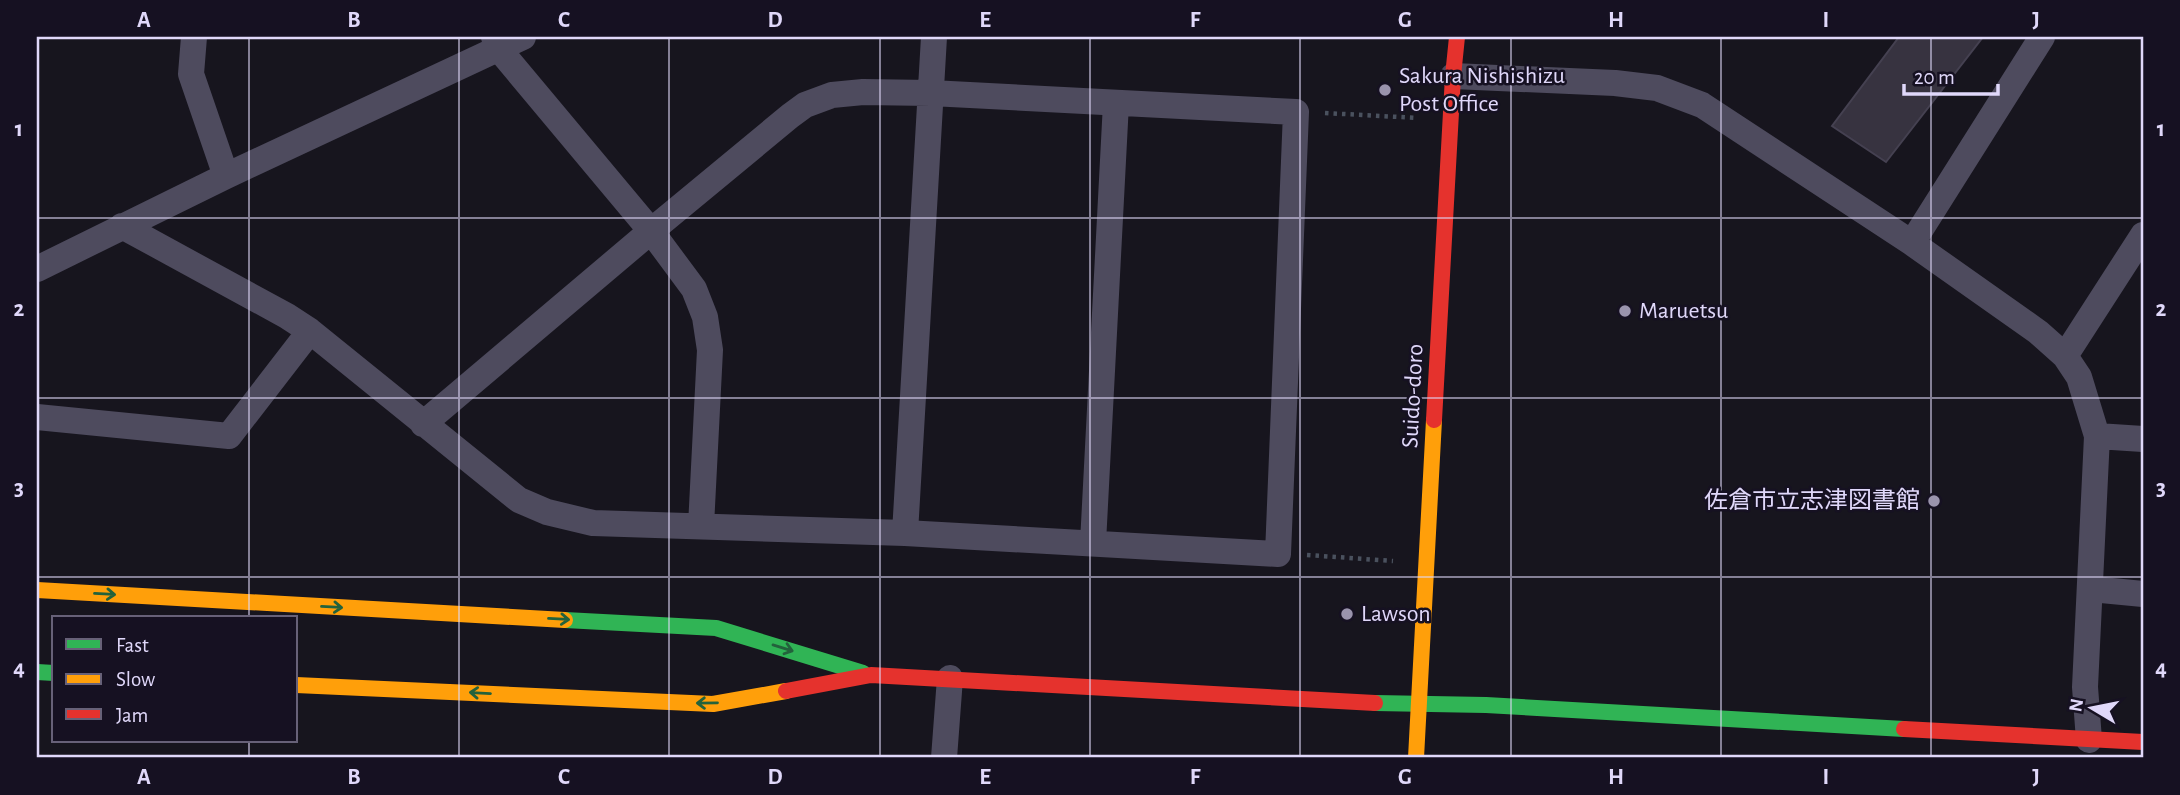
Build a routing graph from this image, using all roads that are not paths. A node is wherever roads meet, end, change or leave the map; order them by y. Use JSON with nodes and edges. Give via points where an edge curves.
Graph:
{"nodes":[{"id":1,"x":194,"y":37,"type":"edge"},
{"id":2,"x":523,"y":37,"type":"edge"},
{"id":3,"x":934,"y":37,"type":"edge"},
{"id":4,"x":1457,"y":37,"type":"edge"},
{"id":5,"x":2042,"y":37,"type":"edge"},
{"id":6,"x":496,"y":42,"type":"edge"},
{"id":7,"x":1453,"y":76,"type":"junction"},
{"id":8,"x":930,"y":93,"type":"junction"},
{"id":9,"x":1116,"y":103,"type":"junction"},
{"id":10,"x":226,"y":176,"type":"junction"},
{"id":11,"x":122,"y":226,"type":"junction"},
{"id":12,"x":651,"y":231,"type":"junction"},
{"id":13,"x":2143,"y":235,"type":"edge"},
{"id":14,"x":1912,"y":243,"type":"junction"},
{"id":15,"x":37,"y":270,"type":"edge"},
{"id":16,"x":310,"y":331,"type":"junction"},
{"id":17,"x":2065,"y":356,"type":"junction"},
{"id":18,"x":37,"y":417,"type":"edge"},
{"id":19,"x":423,"y":424,"type":"junction"},
{"id":20,"x":2097,"y":436,"type":"junction"},
{"id":21,"x":2143,"y":439,"type":"edge"},
{"id":22,"x":701,"y":526,"type":"junction"},
{"id":23,"x":905,"y":533,"type":"junction"},
{"id":24,"x":1093,"y":543,"type":"junction"},
{"id":25,"x":2091,"y":589,"type":"junction"},
{"id":26,"x":37,"y":590,"type":"edge"},
{"id":27,"x":2143,"y":594,"type":"edge"},
{"id":28,"x":871,"y":675,"type":"junction"},
{"id":29,"x":950,"y":678,"type":"junction"},
{"id":30,"x":298,"y":685,"type":"edge"},
{"id":31,"x":1419,"y":705,"type":"junction"},
{"id":32,"x":2089,"y":740,"type":"junction"},
{"id":33,"x":2143,"y":742,"type":"edge"},
{"id":34,"x":944,"y":758,"type":"edge"},
{"id":35,"x":1416,"y":758,"type":"edge"}],
"edges":[{"from":1,"to":10,"type":"street","via":[[191,74]]},
{"from":2,"to":6,"type":"street"},
{"from":3,"to":8,"type":"street"},
{"from":4,"to":7,"type":"street","name":"Suido-doro"},
{"from":5,"to":14,"type":"street"},
{"from":6,"to":10,"type":"street"},
{"from":6,"to":12,"type":"street"},
{"from":7,"to":14,"type":"street","via":[[1657,88],[1702,105]]},
{"from":7,"to":31,"type":"street","name":"Suido-doro"},
{"from":8,"to":9,"type":"street"},
{"from":8,"to":12,"type":"street","via":[[832,95],[805,106]]},
{"from":8,"to":23,"type":"street"},
{"from":9,"to":24,"type":"street"},
{"from":9,"to":24,"type":"street","via":[[1296,112],[1278,554]]},
{"from":10,"to":11,"type":"street"},
{"from":11,"to":15,"type":"street"},
{"from":11,"to":16,"type":"street"},
{"from":12,"to":19,"type":"street"},
{"from":12,"to":22,"type":"street","via":[[694,289],[705,317],[710,350]]},
{"from":13,"to":17,"type":"street"},
{"from":14,"to":17,"type":"street","via":[[2038,331]]},
{"from":16,"to":18,"type":"street","via":[[229,436]]},
{"from":16,"to":19,"type":"street"},
{"from":17,"to":20,"type":"street","via":[[2079,377]]},
{"from":19,"to":22,"type":"street","via":[[519,500],[547,512],[593,523]]},
{"from":20,"to":21,"type":"street"},
{"from":20,"to":25,"type":"street"},
{"from":22,"to":23,"type":"street"},
{"from":23,"to":24,"type":"street"},
{"from":25,"to":27,"type":"street"},
{"from":25,"to":32,"type":"street","via":[[2085,687]]},
{"from":26,"to":28,"type":"street","one_way":true,"via":[[716,628]]},
{"from":28,"to":29,"type":"street"},
{"from":28,"to":30,"type":"street","one_way":true,"via":[[713,704]]},
{"from":29,"to":31,"type":"street"},
{"from":29,"to":34,"type":"street"},
{"from":31,"to":32,"type":"street"},
{"from":31,"to":35,"type":"street","name":"Suido-doro"},
{"from":32,"to":33,"type":"street"}]}
